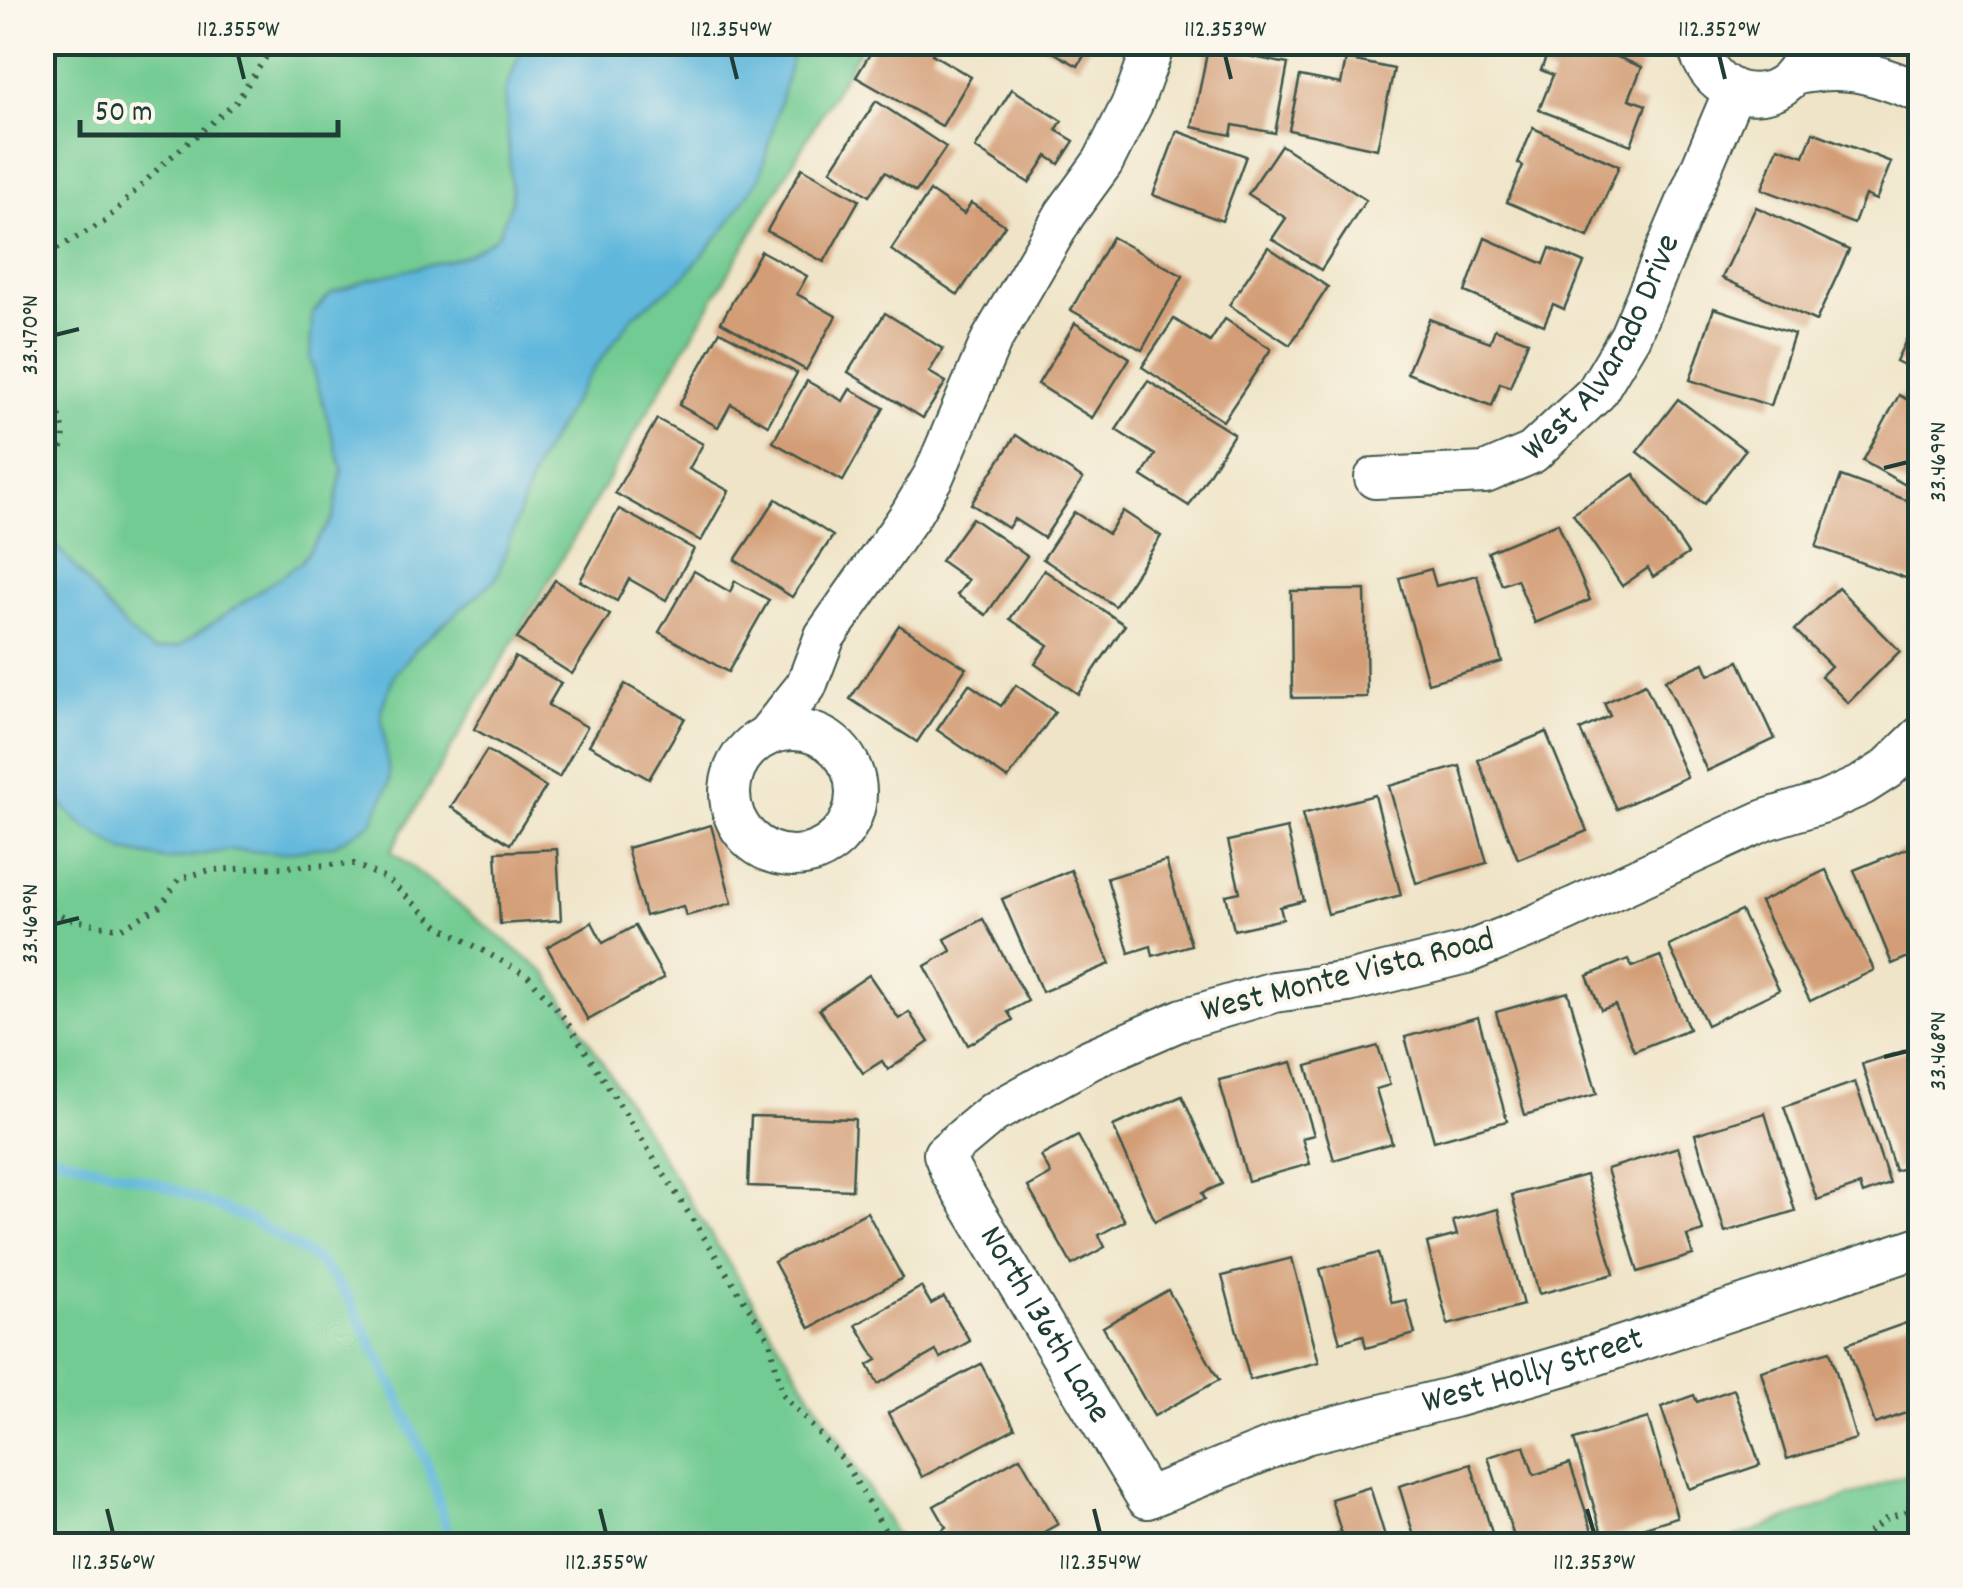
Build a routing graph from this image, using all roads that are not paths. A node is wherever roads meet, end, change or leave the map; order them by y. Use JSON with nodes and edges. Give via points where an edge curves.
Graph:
{"nodes":[{"id":1,"x":1154,"y":42,"type":"edge"},
{"id":2,"x":1697,"y":42,"type":"edge"},
{"id":3,"x":1800,"y":59,"type":"edge"},
{"id":4,"x":1734,"y":91,"type":"junction"},
{"id":5,"x":1920,"y":92,"type":"edge"},
{"id":6,"x":1375,"y":478,"type":"dead end"},
{"id":7,"x":806,"y":686,"type":"junction"},
{"id":8,"x":766,"y":736,"type":"junction"},
{"id":9,"x":1920,"y":737,"type":"edge"},
{"id":10,"x":830,"y":742,"type":"junction"},
{"id":11,"x":944,"y":1154,"type":"joint"},
{"id":12,"x":1920,"y":1248,"type":"edge"},
{"id":13,"x":1147,"y":1498,"type":"joint"}],
"edges":[{"from":1,"to":7,"type":"street","via":[[1102,162],[991,341],[934,475],[825,636]]},
{"from":2,"to":4,"type":"street","via":[[1708,72]]},
{"from":3,"to":4,"type":"street","via":[[1784,84],[1760,94]]},
{"from":3,"to":5,"type":"street"},
{"from":4,"to":6,"type":"street","name":"West Alvarado Drive","via":[[1630,336],[1596,393],[1532,454],[1485,473]]},
{"from":7,"to":8,"type":"street"},
{"from":7,"to":10,"type":"street"},
{"from":8,"to":10,"type":"street","via":[[800,730]]},
{"from":8,"to":10,"type":"street","via":[[736,766],[731,803],[748,837],[787,856],[830,844],[854,810],[852,767]]},
{"from":9,"to":11,"type":"street","name":"West Monte Vista Road","via":[[1888,769],[1824,802],[1765,820],[1466,953],[1274,992],[1091,1058],[993,1113]]},
{"from":11,"to":13,"type":"street","name":"North 136th Lane"},
{"from":12,"to":13,"type":"street","name":"West Holly Street","via":[[1568,1364],[1305,1434]]}]}
